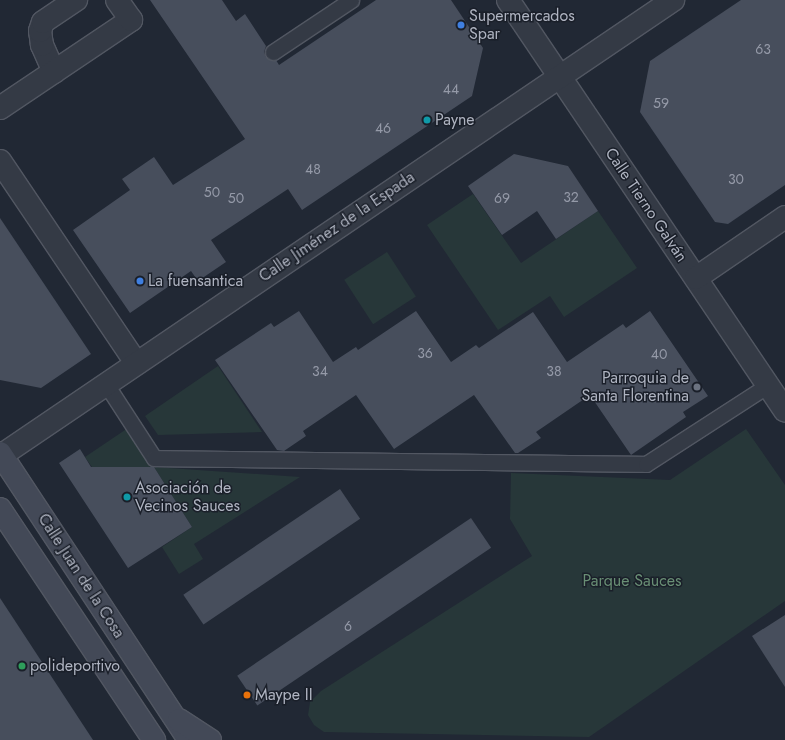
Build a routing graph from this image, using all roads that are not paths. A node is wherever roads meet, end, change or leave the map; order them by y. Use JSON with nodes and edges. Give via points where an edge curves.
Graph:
{"nodes":[{"id":1,"x":76,"y":0,"type":"edge"},
{"id":2,"x":117,"y":0,"type":"edge"},
{"id":3,"x":351,"y":0,"type":"edge"},
{"id":4,"x":508,"y":0,"type":"edge"},
{"id":5,"x":673,"y":0,"type":"edge"},
{"id":6,"x":273,"y":52,"type":"dead end"},
{"id":7,"x":54,"y":72,"type":"junction"},
{"id":8,"x":560,"y":76,"type":"junction"},
{"id":9,"x":0,"y":108,"type":"edge"},
{"id":10,"x":0,"y":161,"type":"edge"},
{"id":11,"x":785,"y":217,"type":"edge"},
{"id":12,"x":696,"y":278,"type":"junction"},
{"id":13,"x":136,"y":363,"type":"junction"},
{"id":14,"x":106,"y":384,"type":"junction"},
{"id":15,"x":768,"y":385,"type":"junction"},
{"id":16,"x":785,"y":410,"type":"edge"},
{"id":17,"x":1,"y":454,"type":"edge"},
{"id":18,"x":0,"y":509,"type":"edge"},
{"id":19,"x":172,"y":715,"type":"junction"},
{"id":20,"x":154,"y":740,"type":"edge"},
{"id":21,"x":189,"y":740,"type":"edge"},
{"id":22,"x":210,"y":740,"type":"edge"}],
"edges":[{"from":1,"to":7,"type":"street","via":[[43,22],[40,31],[42,45]]},
{"from":2,"to":7,"type":"street","via":[[131,20]]},
{"from":3,"to":6,"type":"lane"},
{"from":4,"to":8,"type":"street","name":"Calle Tierno Galván"},
{"from":5,"to":8,"type":"street","name":"Calle Jiménez de la Espada"},
{"from":7,"to":9,"type":"street"},
{"from":8,"to":12,"type":"street","name":"Calle Tierno Galván"},
{"from":8,"to":13,"type":"street","name":"Calle Jiménez de la Espada"},
{"from":10,"to":13,"type":"street"},
{"from":11,"to":12,"type":"street"},
{"from":12,"to":15,"type":"street","name":"Calle Tierno Galván"},
{"from":13,"to":14,"type":"street","name":"Calle Jiménez de la Espada"},
{"from":14,"to":15,"type":"lane","via":[[154,458],[646,464]]},
{"from":14,"to":17,"type":"street","name":"Calle Jiménez de la Espada"},
{"from":15,"to":16,"type":"street","name":"Calle Tierno Galván"},
{"from":17,"to":19,"type":"main road","name":"Calle Juan de la Cosa"},
{"from":18,"to":20,"type":"main road","name":"Calle Juan de la Cosa"},
{"from":19,"to":21,"type":"main road","name":"Calle Juan de la Cosa"},
{"from":19,"to":22,"type":"main road"}]}
